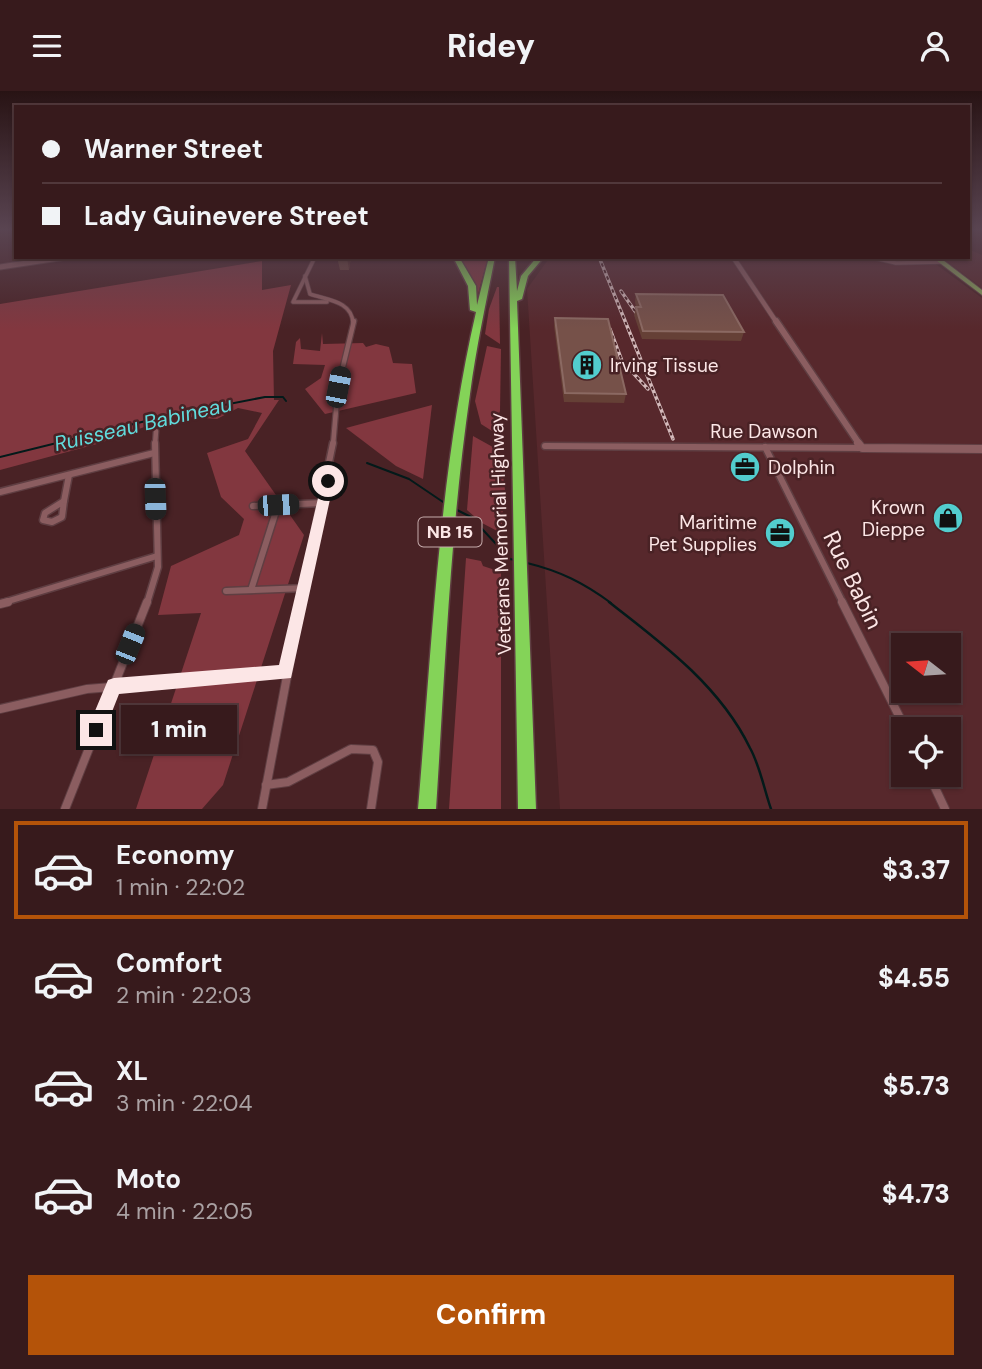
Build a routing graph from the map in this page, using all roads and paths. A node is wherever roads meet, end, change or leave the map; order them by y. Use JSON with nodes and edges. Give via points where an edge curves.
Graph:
{"nodes":[{"id":1,"x":36,"y":262,"type":"edge"},
{"id":2,"x":313,"y":262,"type":"edge"},
{"id":3,"x":458,"y":262,"type":"edge"},
{"id":4,"x":491,"y":262,"type":"edge"},
{"id":5,"x":512,"y":262,"type":"edge"},
{"id":6,"x":538,"y":262,"type":"edge"},
{"id":7,"x":736,"y":262,"type":"edge"},
{"id":8,"x":889,"y":262,"type":"edge"},
{"id":9,"x":941,"y":262,"type":"joint"},
{"id":10,"x":0,"y":267,"type":"edge"},
{"id":11,"x":305,"y":276,"type":"junction"},
{"id":12,"x":982,"y":293,"type":"edge"},
{"id":13,"x":330,"y":301,"type":"junction"},
{"id":14,"x":472,"y":339,"type":"junction"},
{"id":15,"x":514,"y":347,"type":"junction"},
{"id":16,"x":156,"y":431,"type":"dead end"},
{"id":17,"x":545,"y":446,"type":"dead end"},
{"id":18,"x":765,"y":447,"type":"junction"},
{"id":19,"x":862,"y":448,"type":"junction"},
{"id":20,"x":982,"y":449,"type":"edge"},
{"id":21,"x":153,"y":453,"type":"junction"},
{"id":22,"x":69,"y":474,"type":"junction"},
{"id":23,"x":0,"y":492,"type":"edge"},
{"id":24,"x":64,"y":501,"type":"dead end"},
{"id":25,"x":323,"y":503,"type":"junction"},
{"id":26,"x":278,"y":505,"type":"junction"},
{"id":27,"x":253,"y":506,"type":"dead end"},
{"id":28,"x":157,"y":555,"type":"junction"},
{"id":29,"x":306,"y":588,"type":"junction"},
{"id":30,"x":251,"y":590,"type":"junction"},
{"id":31,"x":226,"y":591,"type":"dead end"},
{"id":32,"x":0,"y":604,"type":"edge"},
{"id":33,"x":285,"y":673,"type":"junction"},
{"id":34,"x":114,"y":686,"type":"junction"},
{"id":35,"x":0,"y":709,"type":"edge"},
{"id":36,"x":900,"y":717,"type":"edge"},
{"id":37,"x":266,"y":785,"type":"junction"},
{"id":38,"x":935,"y":787,"type":"edge"},
{"id":39,"x":65,"y":809,"type":"edge"},
{"id":40,"x":262,"y":809,"type":"edge"},
{"id":41,"x":372,"y":809,"type":"edge"},
{"id":42,"x":427,"y":809,"type":"edge"},
{"id":43,"x":527,"y":809,"type":"edge"},
{"id":44,"x":945,"y":809,"type":"edge"}],
"edges":[{"from":1,"to":10,"type":"main road"},
{"from":2,"to":11,"type":"street"},
{"from":3,"to":14,"type":"highway","via":[[473,292]]},
{"from":4,"to":14,"type":"highway","name":"Veterans Memorial Highway","number":"NB 15"},
{"from":5,"to":15,"type":"highway","name":"Veterans Memorial Highway"},
{"from":6,"to":15,"type":"highway","via":[[520,287]]},
{"from":7,"to":19,"type":"street"},
{"from":8,"to":9,"type":"street"},
{"from":9,"to":12,"type":"main road"},
{"from":11,"to":13,"type":"street","via":[[310,294]]},
{"from":11,"to":13,"type":"street","via":[[294,303]]},
{"from":13,"to":25,"type":"street","via":[[346,306],[354,316],[338,387]]},
{"from":14,"to":42,"type":"highway","name":"Veterans Memorial Highway","number":"NB 15","via":[[456,448]]},
{"from":15,"to":43,"type":"highway","name":"Veterans Memorial Highway"},
{"from":16,"to":21,"type":"street"},
{"from":17,"to":18,"type":"street","name":"Rue Dawson"},
{"from":18,"to":19,"type":"street","name":"Rue Dawson"},
{"from":18,"to":36,"type":"street","name":"Rue Babin"},
{"from":19,"to":20,"type":"street","name":"Rue Dawson"},
{"from":21,"to":22,"type":"street"},
{"from":21,"to":28,"type":"street"},
{"from":22,"to":23,"type":"street"},
{"from":22,"to":24,"type":"street"},
{"from":25,"to":26,"type":"street"},
{"from":25,"to":29,"type":"street"},
{"from":26,"to":27,"type":"street"},
{"from":26,"to":30,"type":"street"},
{"from":28,"to":32,"type":"street"},
{"from":28,"to":34,"type":"street","via":[[155,582]]},
{"from":29,"to":30,"type":"street"},
{"from":29,"to":33,"type":"street"},
{"from":30,"to":31,"type":"street"},
{"from":33,"to":34,"type":"street"},
{"from":33,"to":37,"type":"street"},
{"from":34,"to":35,"type":"street","via":[[44,696]]},
{"from":34,"to":39,"type":"street"},
{"from":37,"to":40,"type":"street"},
{"from":37,"to":41,"type":"street","via":[[288,782],[354,748],[367,748],[378,762]]},
{"from":38,"to":44,"type":"street"}]}
